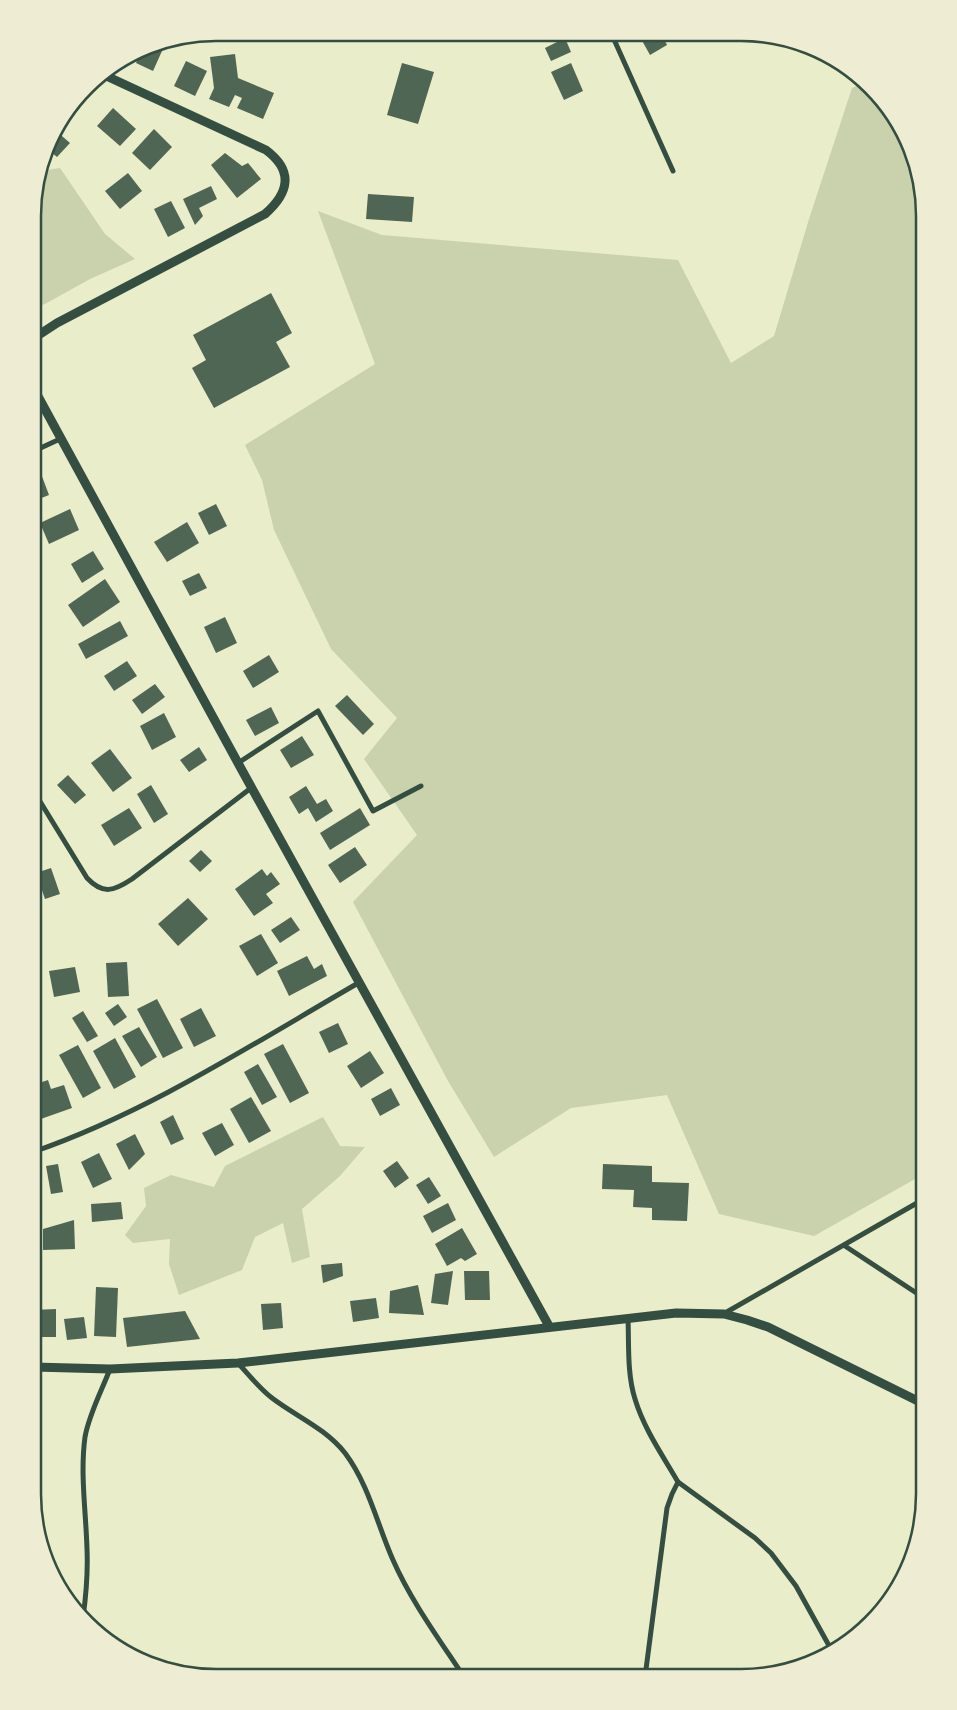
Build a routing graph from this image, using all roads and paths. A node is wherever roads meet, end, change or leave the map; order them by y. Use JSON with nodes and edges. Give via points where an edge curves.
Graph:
{"nodes":[{"id":1,"x":615,"y":41,"type":"edge"},
{"id":2,"x":110,"y":78,"type":"edge"},
{"id":3,"x":673,"y":172,"type":"dead end"},
{"id":4,"x":41,"y":333,"type":"edge"},
{"id":5,"x":41,"y":401,"type":"edge"},
{"id":6,"x":60,"y":438,"type":"junction"},
{"id":7,"x":41,"y":448,"type":"edge"},
{"id":8,"x":238,"y":763,"type":"junction"},
{"id":9,"x":421,"y":786,"type":"dead end"},
{"id":10,"x":251,"y":788,"type":"junction"},
{"id":11,"x":41,"y":803,"type":"edge"},
{"id":12,"x":360,"y":982,"type":"junction"},
{"id":13,"x":41,"y":1149,"type":"edge"},
{"id":14,"x":915,"y":1204,"type":"edge"},
{"id":15,"x":845,"y":1246,"type":"junction"},
{"id":16,"x":915,"y":1292,"type":"edge"},
{"id":17,"x":724,"y":1314,"type":"junction"},
{"id":18,"x":628,"y":1318,"type":"junction"},
{"id":19,"x":549,"y":1326,"type":"junction"},
{"id":20,"x":238,"y":1363,"type":"junction"},
{"id":21,"x":41,"y":1367,"type":"edge"},
{"id":22,"x":110,"y":1368,"type":"junction"},
{"id":23,"x":915,"y":1399,"type":"edge"},
{"id":24,"x":678,"y":1482,"type":"junction"},
{"id":25,"x":84,"y":1608,"type":"edge"},
{"id":26,"x":829,"y":1645,"type":"edge"},
{"id":27,"x":459,"y":1669,"type":"edge"},
{"id":28,"x":646,"y":1669,"type":"edge"}],
"edges":[{"from":1,"to":3,"type":"street"},
{"from":2,"to":4,"type":"street","via":[[266,150],[282,168],[285,187],[281,197],[265,214]]},
{"from":5,"to":6,"type":"street"},
{"from":6,"to":7,"type":"street"},
{"from":6,"to":8,"type":"street"},
{"from":8,"to":9,"type":"street","via":[[318,711],[373,811]]},
{"from":8,"to":10,"type":"street"},
{"from":10,"to":11,"type":"street","via":[[132,879],[114,889],[104,890],[87,878]]},
{"from":10,"to":12,"type":"street"},
{"from":12,"to":13,"type":"street","via":[[158,1096],[94,1128]]},
{"from":12,"to":19,"type":"street"},
{"from":14,"to":15,"type":"street"},
{"from":15,"to":16,"type":"street"},
{"from":15,"to":17,"type":"street"},
{"from":17,"to":18,"type":"street","via":[[676,1313]]},
{"from":17,"to":23,"type":"street","via":[[768,1327]]},
{"from":18,"to":19,"type":"street"},
{"from":18,"to":24,"type":"street","via":[[634,1398]]},
{"from":19,"to":20,"type":"street"},
{"from":20,"to":22,"type":"street"},
{"from":20,"to":27,"type":"street","via":[[272,1398],[333,1439],[346,1454],[364,1484],[404,1581]]},
{"from":21,"to":22,"type":"street"},
{"from":22,"to":25,"type":"street","via":[[90,1420],[84,1451],[88,1551]]},
{"from":24,"to":26,"type":"street","via":[[771,1553],[796,1586]]},
{"from":24,"to":28,"type":"street","via":[[667,1508]]}]}
